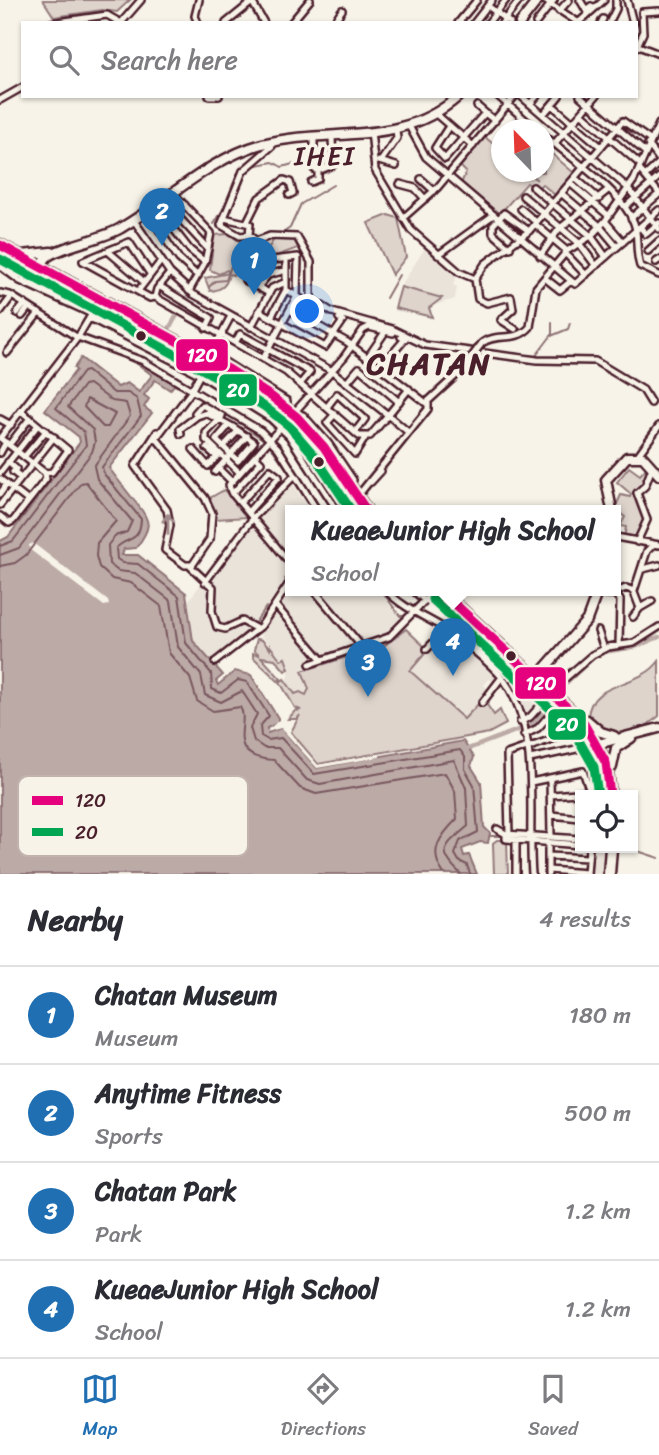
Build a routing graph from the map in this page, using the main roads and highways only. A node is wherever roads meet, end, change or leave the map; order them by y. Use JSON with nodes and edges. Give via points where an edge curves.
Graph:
{"nodes":[{"id":1,"x":536,"y":0,"type":"edge"},
{"id":2,"x":520,"y":21,"type":"edge"},
{"id":3,"x":454,"y":98,"type":"edge"},
{"id":4,"x":455,"y":98,"type":"edge"},
{"id":5,"x":371,"y":132,"type":"junction"},
{"id":6,"x":133,"y":219,"type":"junction"},
{"id":7,"x":0,"y":247,"type":"edge"},
{"id":8,"x":51,"y":252,"type":"junction"},
{"id":9,"x":16,"y":254,"type":"junction"},
{"id":10,"x":39,"y":267,"type":"junction"},
{"id":11,"x":292,"y":414,"type":"junction"},
{"id":12,"x":659,"y":475,"type":"edge"},
{"id":13,"x":358,"y":496,"type":"junction"},
{"id":14,"x":362,"y":505,"type":"edge"},
{"id":15,"x":611,"y":505,"type":"edge"},
{"id":16,"x":444,"y":596,"type":"edge"},
{"id":17,"x":452,"y":596,"type":"edge"},
{"id":18,"x":596,"y":596,"type":"edge"},
{"id":19,"x":538,"y":676,"type":"junction"},
{"id":20,"x":556,"y":693,"type":"junction"},
{"id":21,"x":587,"y":720,"type":"junction"},
{"id":22,"x":659,"y":730,"type":"edge"},
{"id":23,"x":638,"y":734,"type":"junction"},
{"id":24,"x":601,"y":743,"type":"junction"},
{"id":25,"x":612,"y":767,"type":"junction"},
{"id":26,"x":611,"y":790,"type":"edge"},
{"id":27,"x":612,"y":790,"type":"edge"},
{"id":28,"x":609,"y":853,"type":"edge"},
{"id":29,"x":608,"y":874,"type":"edge"}],
"edges":[{"from":1,"to":2,"type":"main road"},
{"from":3,"to":5,"type":"main road","via":[[416,120]]},
{"from":4,"to":5,"type":"main road","via":[[436,114],[409,126]]},
{"from":5,"to":6,"type":"main road","via":[[275,141],[238,153]]},
{"from":5,"to":6,"type":"main road","via":[[290,136],[253,145],[220,159]]},
{"from":6,"to":8,"type":"main road","via":[[103,235]]},
{"from":6,"to":10,"type":"main road","via":[[105,237],[50,255]]},
{"from":7,"to":9,"type":"highway"},
{"from":7,"to":10,"type":"highway"},
{"from":8,"to":9,"type":"main road"},
{"from":8,"to":10,"type":"main road"},
{"from":9,"to":10,"type":"highway"},
{"from":10,"to":11,"type":"highway","via":[[209,361]]},
{"from":11,"to":13,"type":"highway"},
{"from":11,"to":13,"type":"highway","via":[[324,447]]},
{"from":12,"to":15,"type":"main road","via":[[638,455],[627,457],[606,480]]},
{"from":13,"to":14,"type":"highway"},
{"from":16,"to":19,"type":"highway"},
{"from":17,"to":19,"type":"highway"},
{"from":18,"to":19,"type":"main road","via":[[584,624]]},
{"from":19,"to":20,"type":"highway"},
{"from":20,"to":21,"type":"highway"},
{"from":20,"to":24,"type":"highway"},
{"from":21,"to":23,"type":"main road","via":[[610,736]]},
{"from":21,"to":24,"type":"highway"},
{"from":22,"to":23,"type":"main road"},
{"from":23,"to":24,"type":"main road"},
{"from":23,"to":25,"type":"main road","via":[[618,745]]},
{"from":24,"to":25,"type":"highway"},
{"from":24,"to":26,"type":"highway"},
{"from":25,"to":27,"type":"highway"},
{"from":28,"to":29,"type":"highway"}]}
